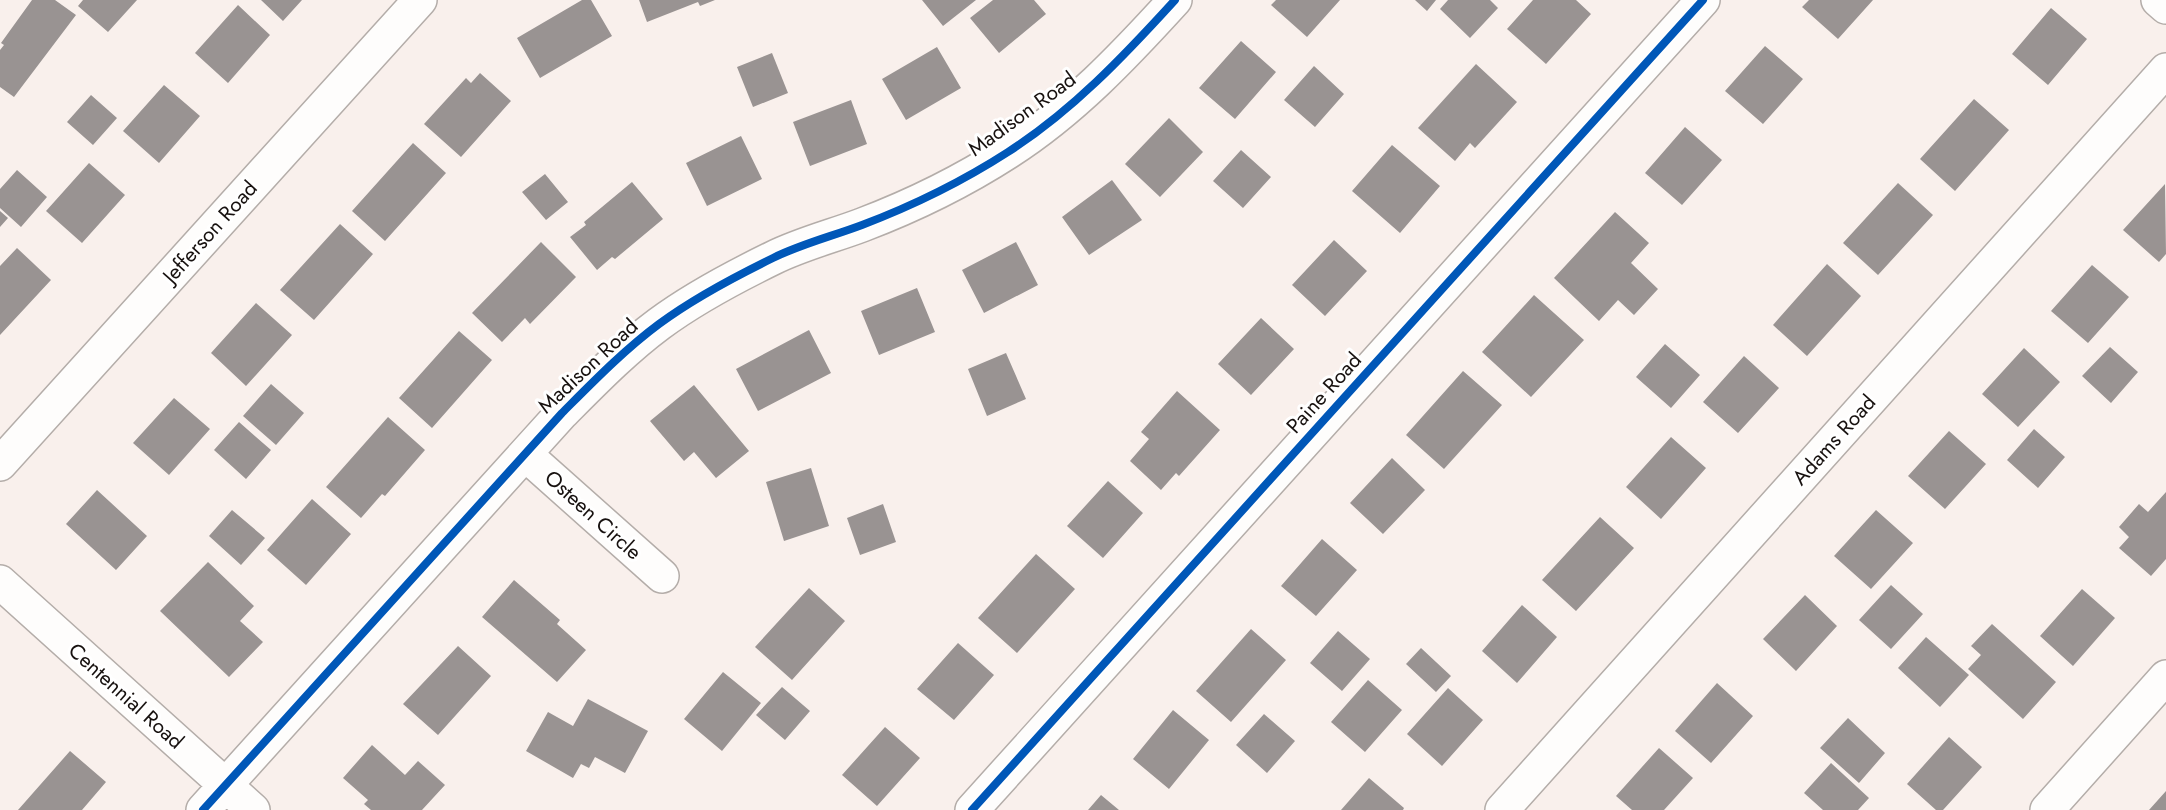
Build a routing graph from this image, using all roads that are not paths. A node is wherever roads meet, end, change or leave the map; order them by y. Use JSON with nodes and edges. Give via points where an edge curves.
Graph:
{"nodes":[{"id":1,"x":420,"y":0,"type":"edge"},
{"id":2,"x":1175,"y":0,"type":"edge"},
{"id":3,"x":1703,"y":0,"type":"edge"},
{"id":4,"x":2158,"y":0,"type":"edge"},
{"id":5,"x":2166,"y":7,"type":"edge"},
{"id":6,"x":2166,"y":70,"type":"edge"},
{"id":7,"x":525,"y":454,"type":"junction"},
{"id":8,"x":0,"y":464,"type":"edge"},
{"id":9,"x":662,"y":576,"type":"dead end"},
{"id":10,"x":0,"y":582,"type":"edge"},
{"id":11,"x":2166,"y":677,"type":"edge"},
{"id":12,"x":225,"y":785,"type":"junction"},
{"id":13,"x":203,"y":810,"type":"edge"},
{"id":14,"x":253,"y":810,"type":"edge"},
{"id":15,"x":972,"y":810,"type":"edge"},
{"id":16,"x":1502,"y":810,"type":"edge"},
{"id":17,"x":2047,"y":810,"type":"edge"}],
"edges":[{"from":1,"to":8,"type":"street","name":"Jefferson Road"},
{"from":2,"to":7,"type":"street","name":"Madison Road","via":[[1127,53],[1069,107],[1008,152],[938,191],[865,224],[775,257],[714,289],[660,324],[600,374]]},
{"from":3,"to":15,"type":"street","name":"Paine Road"},
{"from":4,"to":5,"type":"street"},
{"from":6,"to":16,"type":"street","name":"Adams Road"},
{"from":7,"to":9,"type":"street","name":"Osteen Circle"},
{"from":7,"to":12,"type":"street","name":"Madison Road"},
{"from":10,"to":12,"type":"street","name":"Centennial Road"},
{"from":11,"to":17,"type":"street"},
{"from":12,"to":13,"type":"street","name":"Madison Road"},
{"from":12,"to":14,"type":"street","name":"Centennial Road"}]}
